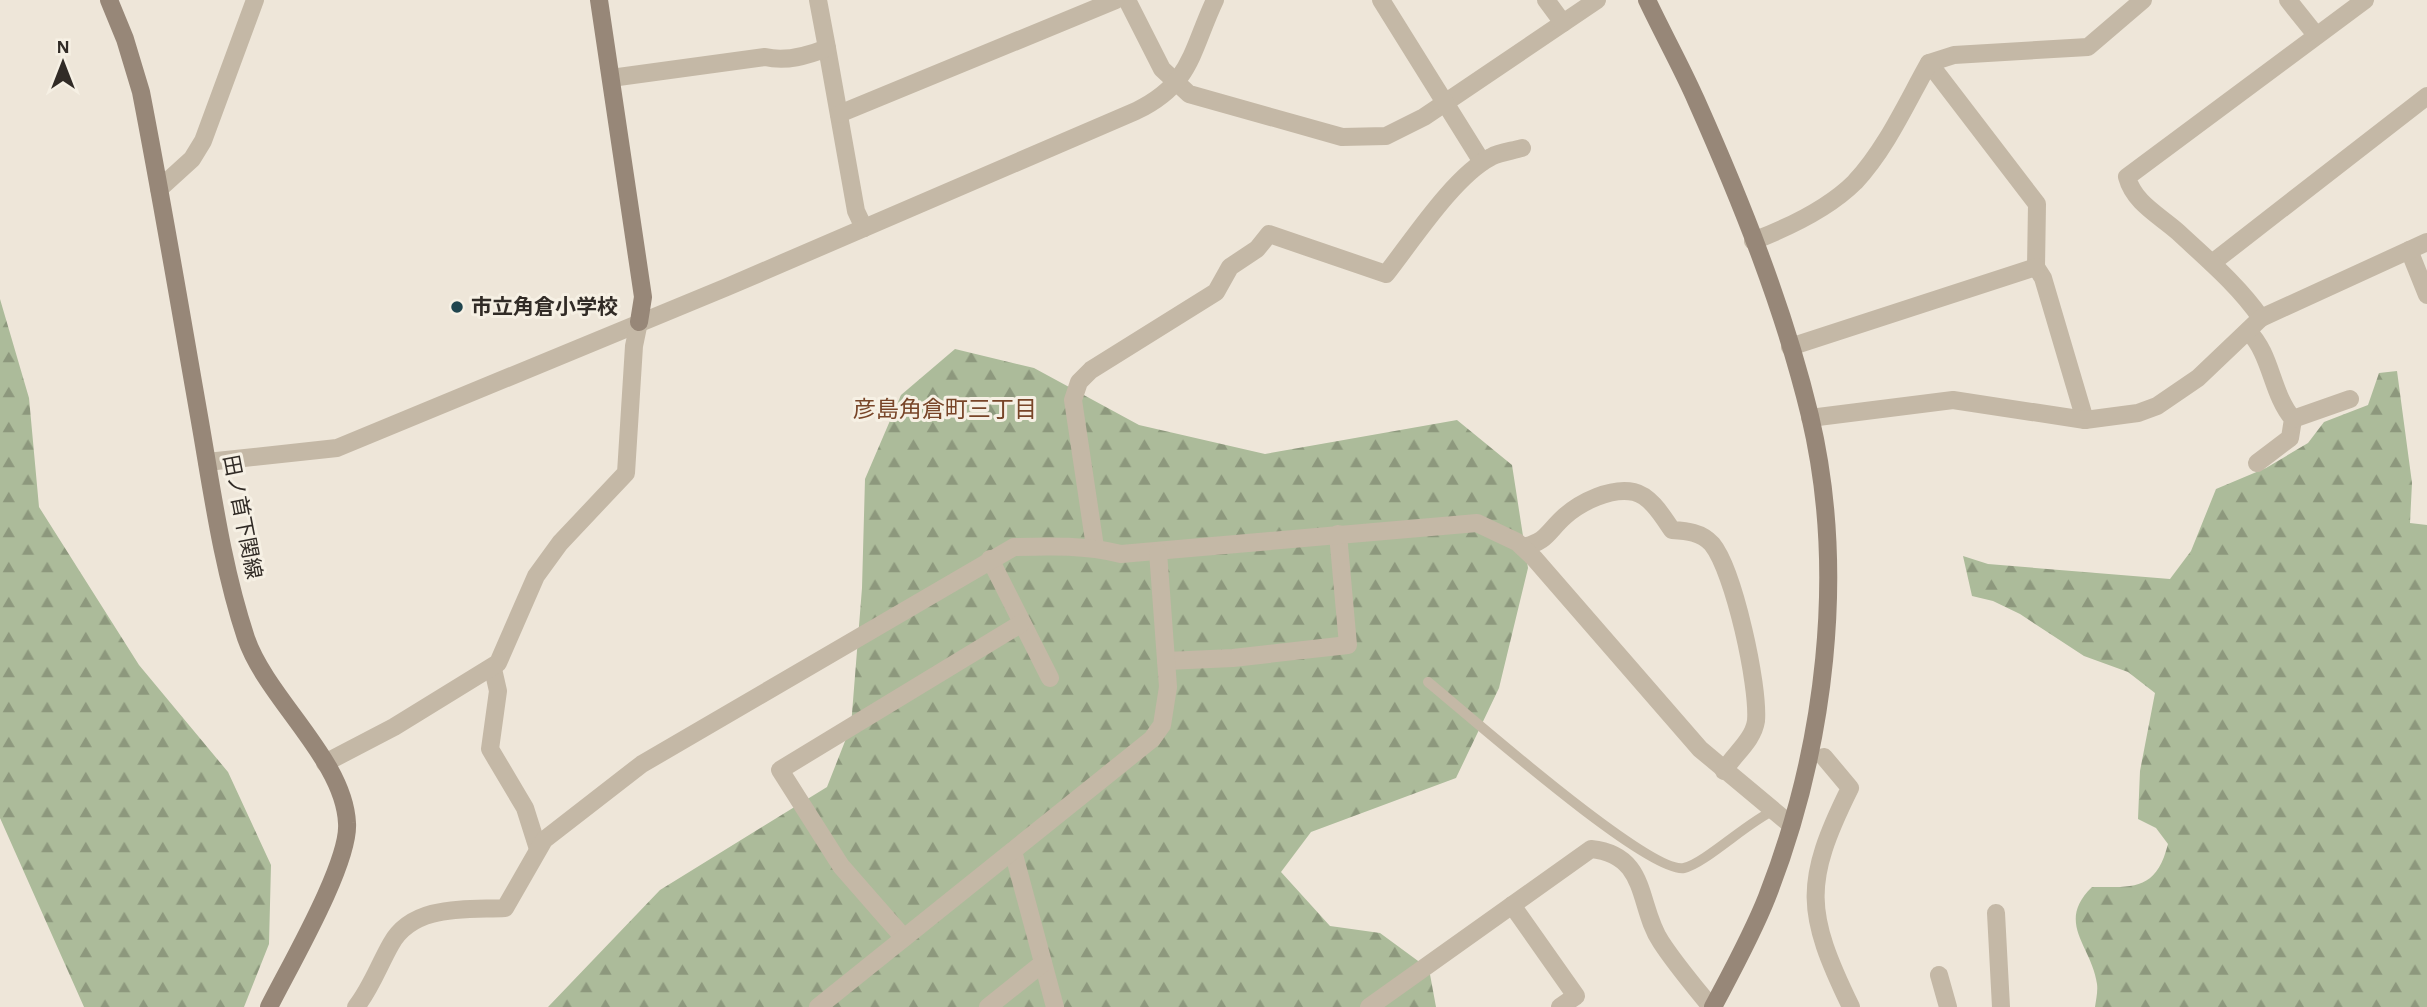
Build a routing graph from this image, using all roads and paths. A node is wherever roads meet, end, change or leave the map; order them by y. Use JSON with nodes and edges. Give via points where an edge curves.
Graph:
{"nodes":[{"id":1,"x":108,"y":0,"type":"edge"},
{"id":2,"x":255,"y":0,"type":"edge"},
{"id":3,"x":599,"y":0,"type":"edge"},
{"id":4,"x":818,"y":0,"type":"edge"},
{"id":5,"x":1116,"y":0,"type":"edge"},
{"id":6,"x":1127,"y":0,"type":"edge"},
{"id":7,"x":1215,"y":0,"type":"edge"},
{"id":8,"x":1381,"y":0,"type":"edge"},
{"id":9,"x":1546,"y":0,"type":"edge"},
{"id":10,"x":1597,"y":0,"type":"edge"},
{"id":11,"x":1647,"y":0,"type":"edge"},
{"id":12,"x":2143,"y":0,"type":"edge"},
{"id":13,"x":2288,"y":0,"type":"edge"},
{"id":14,"x":2365,"y":0,"type":"edge"},
{"id":15,"x":1563,"y":23,"type":"junction"},
{"id":16,"x":2316,"y":34,"type":"junction"},
{"id":17,"x":827,"y":48,"type":"junction"},
{"id":18,"x":1929,"y":63,"type":"junction"},
{"id":19,"x":611,"y":78,"type":"junction"},
{"id":20,"x":1175,"y":83,"type":"junction"},
{"id":21,"x":2427,"y":96,"type":"edge"},
{"id":22,"x":1447,"y":104,"type":"junction"},
{"id":23,"x":839,"y":114,"type":"junction"},
{"id":24,"x":1522,"y":148,"type":"dead end"},
{"id":25,"x":1482,"y":162,"type":"junction"},
{"id":26,"x":159,"y":188,"type":"junction"},
{"id":27,"x":864,"y":228,"type":"junction"},
{"id":28,"x":1753,"y":240,"type":"junction"},
{"id":29,"x":2427,"y":242,"type":"edge"},
{"id":30,"x":2409,"y":250,"type":"junction"},
{"id":31,"x":2212,"y":263,"type":"junction"},
{"id":32,"x":2036,"y":267,"type":"junction"},
{"id":33,"x":2427,"y":295,"type":"edge"},
{"id":34,"x":2261,"y":318,"type":"junction"},
{"id":35,"x":639,"y":322,"type":"junction"},
{"id":36,"x":2248,"y":331,"type":"junction"},
{"id":37,"x":1790,"y":347,"type":"junction"},
{"id":38,"x":2350,"y":399,"type":"dead end"},
{"id":39,"x":1810,"y":418,"type":"junction"},
{"id":40,"x":2293,"y":419,"type":"junction"},
{"id":41,"x":2085,"y":420,"type":"junction"},
{"id":42,"x":207,"y":462,"type":"junction"},
{"id":43,"x":2257,"y":463,"type":"dead end"},
{"id":44,"x":1338,"y":534,"type":"junction"},
{"id":45,"x":1523,"y":547,"type":"junction"},
{"id":46,"x":1095,"y":548,"type":"junction"},
{"id":47,"x":1158,"y":552,"type":"junction"},
{"id":48,"x":990,"y":559,"type":"junction"},
{"id":49,"x":1022,"y":623,"type":"junction"},
{"id":50,"x":1166,"y":661,"type":"junction"},
{"id":51,"x":493,"y":669,"type":"junction"},
{"id":52,"x":1050,"y":678,"type":"dead end"},
{"id":53,"x":1428,"y":682,"type":"dead end"},
{"id":54,"x":1824,"y":757,"type":"dead end"},
{"id":55,"x":325,"y":762,"type":"junction"},
{"id":56,"x":1724,"y":771,"type":"junction"},
{"id":57,"x":1773,"y":811,"type":"junction"},
{"id":58,"x":1791,"y":825,"type":"junction"},
{"id":59,"x":538,"y":849,"type":"junction"},
{"id":60,"x":1013,"y":852,"type":"junction"},
{"id":61,"x":1512,"y":905,"type":"junction"},
{"id":62,"x":1996,"y":913,"type":"dead end"},
{"id":63,"x":904,"y":938,"type":"junction"},
{"id":64,"x":1043,"y":963,"type":"junction"},
{"id":65,"x":1938,"y":975,"type":"dead end"},
{"id":66,"x":269,"y":1007,"type":"edge"},
{"id":67,"x":356,"y":1007,"type":"edge"},
{"id":68,"x":818,"y":1007,"type":"edge"},
{"id":69,"x":988,"y":1007,"type":"edge"},
{"id":70,"x":1055,"y":1007,"type":"edge"},
{"id":71,"x":1369,"y":1007,"type":"edge"},
{"id":72,"x":1560,"y":1007,"type":"edge"},
{"id":73,"x":1712,"y":1007,"type":"edge"},
{"id":74,"x":1851,"y":1007,"type":"edge"},
{"id":75,"x":1948,"y":1007,"type":"edge"},
{"id":76,"x":2001,"y":1007,"type":"edge"}],
"edges":[{"from":1,"to":26,"type":"street","name":"田ノ首下関線","via":[[141,92]]},
{"from":2,"to":26,"type":"street","via":[[202,141],[192,159]]},
{"from":3,"to":19,"type":"street"},
{"from":4,"to":17,"type":"street"},
{"from":5,"to":23,"type":"street"},
{"from":6,"to":20,"type":"street","via":[[1154,57]]},
{"from":7,"to":20,"type":"street","via":[[1191,61]]},
{"from":8,"to":22,"type":"street"},
{"from":9,"to":15,"type":"street"},
{"from":10,"to":15,"type":"street"},
{"from":11,"to":28,"type":"street","via":[[1698,104]]},
{"from":12,"to":18,"type":"street","via":[[2088,47],[1954,55]]},
{"from":13,"to":16,"type":"street"},
{"from":14,"to":16,"type":"street"},
{"from":15,"to":22,"type":"street"},
{"from":16,"to":31,"type":"street","via":[[2127,177],[2130,189],[2152,212]]},
{"from":17,"to":19,"type":"street","via":[[778,60],[765,57]]},
{"from":17,"to":23,"type":"street"},
{"from":18,"to":28,"type":"street","via":[[1857,180],[1814,211]]},
{"from":18,"to":32,"type":"street","via":[[2037,204]]},
{"from":19,"to":35,"type":"street","via":[[643,296]]},
{"from":20,"to":22,"type":"street","via":[[1189,94],[1352,138],[1386,136]]},
{"from":20,"to":27,"type":"street","via":[[1161,99],[1136,111]]},
{"from":21,"to":31,"type":"street"},
{"from":22,"to":25,"type":"street"},
{"from":23,"to":27,"type":"street","via":[[856,211]]},
{"from":24,"to":25,"type":"street"},
{"from":25,"to":46,"type":"street","via":[[1439,206],[1387,274],[1269,234],[1257,249],[1230,267],[1216,292],[1091,370],[1079,382],[1073,400]]},
{"from":26,"to":42,"type":"street","name":"田ノ首下関線"},
{"from":27,"to":35,"type":"street"},
{"from":28,"to":37,"type":"street"},
{"from":29,"to":30,"type":"street"},
{"from":30,"to":33,"type":"street"},
{"from":30,"to":34,"type":"street"},
{"from":31,"to":34,"type":"street"},
{"from":32,"to":37,"type":"street"},
{"from":32,"to":41,"type":"street"},
{"from":34,"to":36,"type":"street"},
{"from":35,"to":42,"type":"street","via":[[337,448]]},
{"from":35,"to":51,"type":"street","via":[[626,473],[541,568]]},
{"from":36,"to":40,"type":"street","via":[[2261,344],[2285,410]]},
{"from":36,"to":41,"type":"street","via":[[2198,378],[2157,406]]},
{"from":37,"to":39,"type":"street"},
{"from":38,"to":40,"type":"street"},
{"from":39,"to":41,"type":"street","via":[[1953,400]]},
{"from":39,"to":58,"type":"street","via":[[1827,564],[1826,628],[1811,741]]},
{"from":40,"to":43,"type":"street","via":[[2290,438]]},
{"from":42,"to":55,"type":"street","name":"田ノ首下関線","via":[[220,541],[247,642]]},
{"from":44,"to":45,"type":"street","via":[[1477,523]]},
{"from":44,"to":47,"type":"street"},
{"from":44,"to":50,"type":"street","via":[[1348,645]]},
{"from":45,"to":56,"type":"street","via":[[1700,750]]},
{"from":45,"to":56,"type":"street","via":[[1541,543],[1578,506],[1622,492],[1634,492],[1648,501],[1672,530],[1691,532],[1711,543],[1737,605],[1755,697],[1754,729]]},
{"from":46,"to":47,"type":"street","via":[[1121,554]]},
{"from":46,"to":48,"type":"street","via":[[1014,547]]},
{"from":47,"to":50,"type":"street"},
{"from":48,"to":49,"type":"street"},
{"from":48,"to":59,"type":"street","via":[[642,764],[584,806]]},
{"from":49,"to":52,"type":"street"},
{"from":49,"to":63,"type":"street","via":[[780,770],[841,866]]},
{"from":50,"to":60,"type":"street","via":[[1167,707],[1152,739]]},
{"from":51,"to":55,"type":"street"},
{"from":51,"to":59,"type":"street","via":[[498,691],[490,750],[525,808]]},
{"from":53,"to":57,"type":"lane","via":[[1602,824],[1667,866],[1688,867]]},
{"from":54,"to":74,"type":"street","via":[[1850,788],[1815,875],[1815,910],[1818,930]]},
{"from":55,"to":66,"type":"street","name":"田ノ首下関線","via":[[346,811],[348,833],[338,868]]},
{"from":56,"to":57,"type":"street"},
{"from":57,"to":58,"type":"street"},
{"from":58,"to":73,"type":"street","via":[[1767,898]]},
{"from":59,"to":67,"type":"street","via":[[505,908],[430,914],[405,927],[390,944]]},
{"from":60,"to":63,"type":"street"},
{"from":60,"to":64,"type":"street"},
{"from":61,"to":71,"type":"street"},
{"from":61,"to":72,"type":"street","via":[[1576,996]]},
{"from":61,"to":73,"type":"street","via":[[1591,849],[1614,854],[1642,887],[1659,940]]},
{"from":62,"to":76,"type":"street"},
{"from":63,"to":68,"type":"street"},
{"from":64,"to":69,"type":"street"},
{"from":64,"to":70,"type":"street"},
{"from":65,"to":75,"type":"street"}]}
